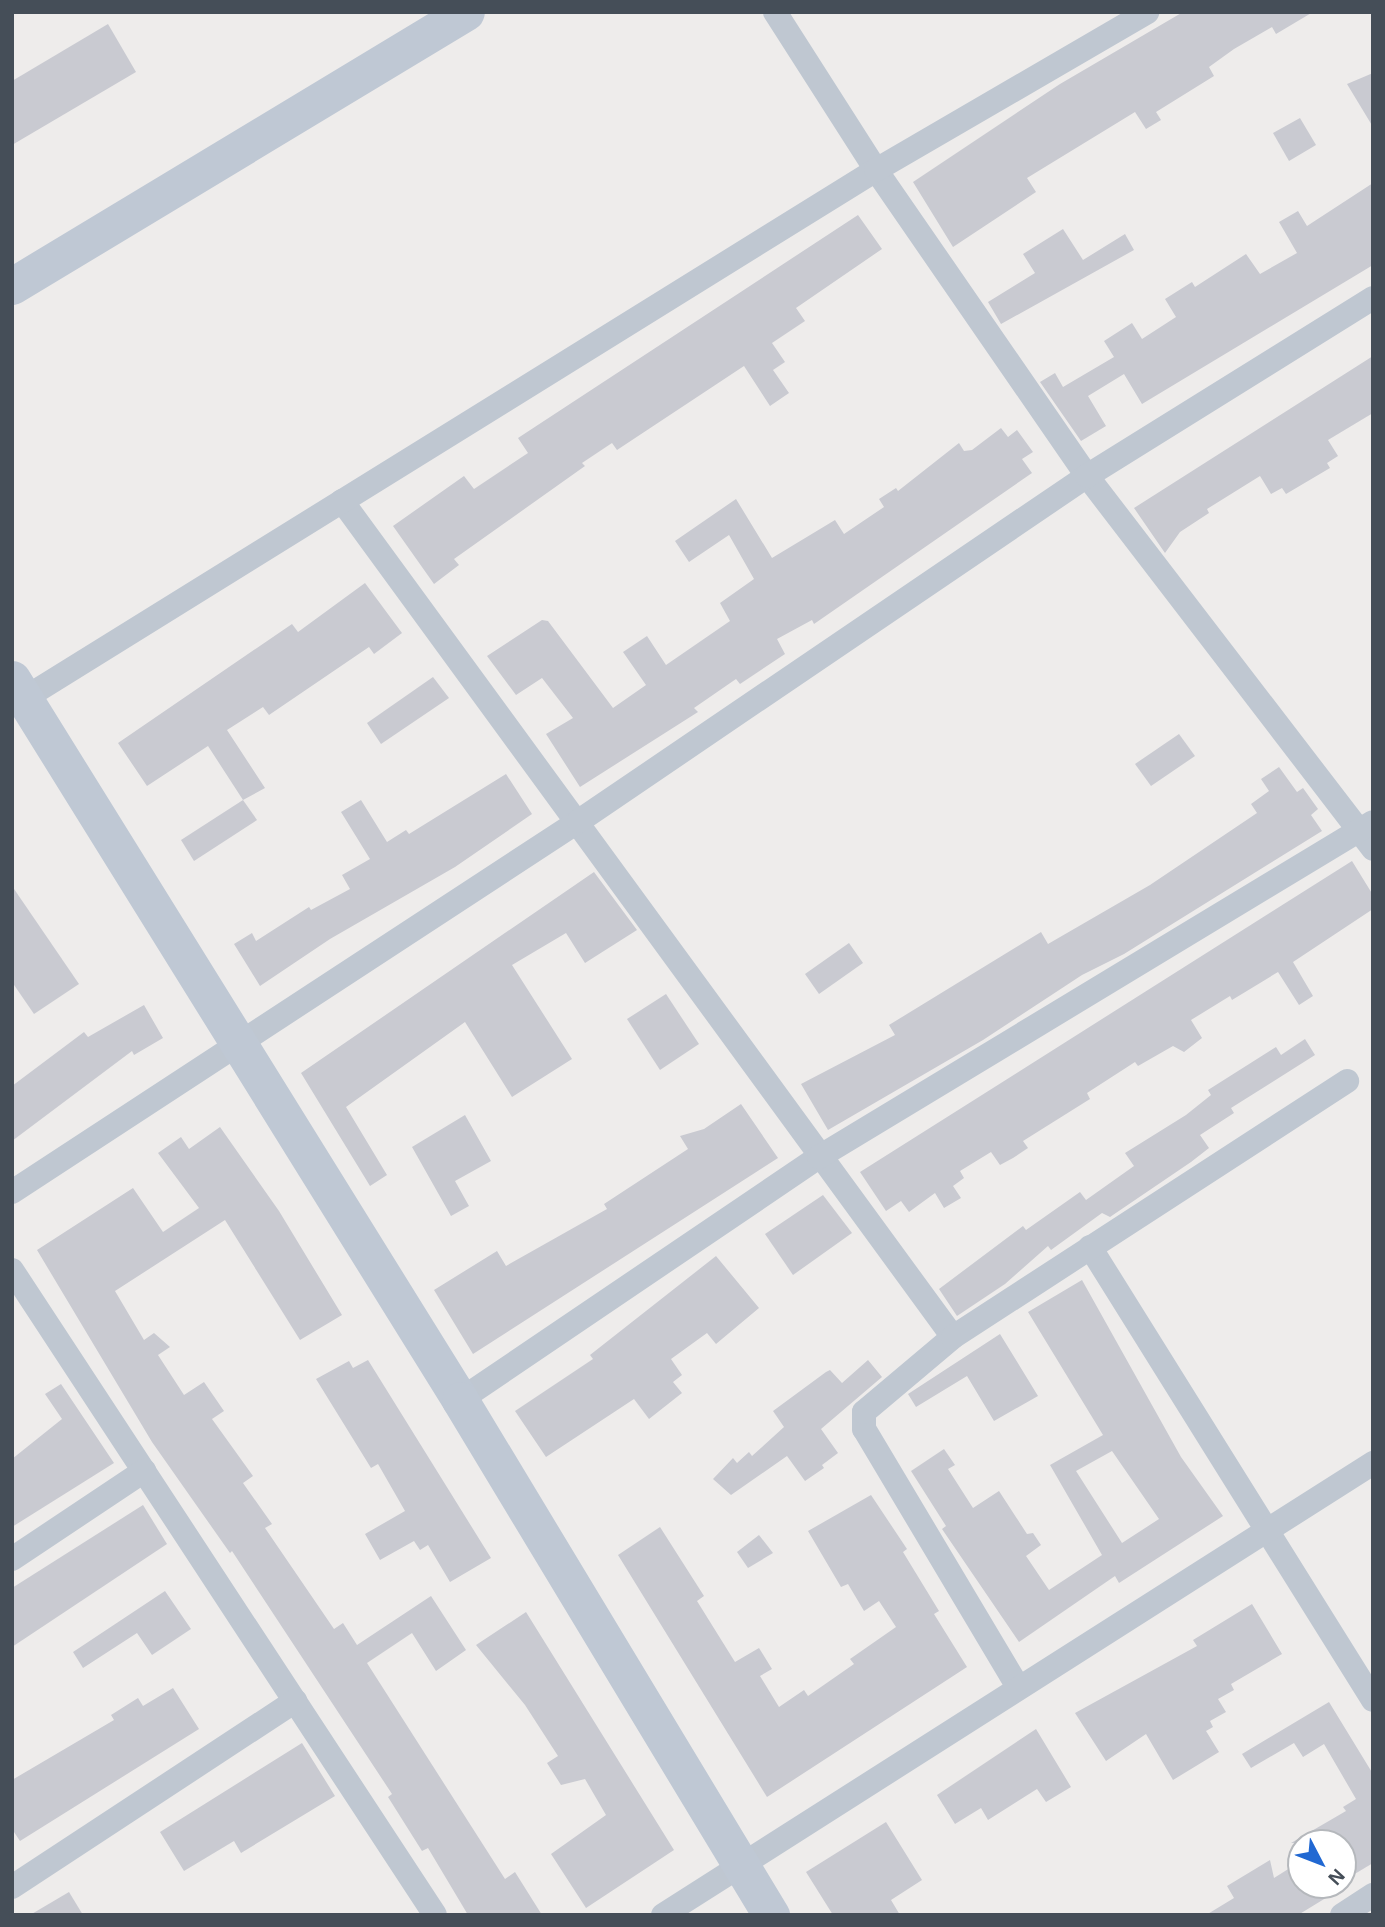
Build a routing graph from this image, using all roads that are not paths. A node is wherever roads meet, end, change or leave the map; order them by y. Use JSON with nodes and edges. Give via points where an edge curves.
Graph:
{"nodes":[{"id":1,"x":466,"y":12,"type":"edge"},
{"id":2,"x":775,"y":12,"type":"edge"},
{"id":3,"x":1147,"y":12,"type":"edge"},
{"id":4,"x":876,"y":170,"type":"junction"},
{"id":5,"x":12,"y":286,"type":"edge"},
{"id":6,"x":1373,"y":298,"type":"edge"},
{"id":7,"x":1087,"y":475,"type":"junction"},
{"id":8,"x":342,"y":501,"type":"junction"},
{"id":9,"x":18,"y":689,"type":"edge"},
{"id":10,"x":579,"y":821,"type":"junction"},
{"id":11,"x":1369,"y":833,"type":"edge"},
{"id":12,"x":238,"y":1046,"type":"junction"},
{"id":13,"x":1347,"y":1081,"type":"dead end"},
{"id":14,"x":819,"y":1157,"type":"junction"},
{"id":15,"x":12,"y":1192,"type":"edge"},
{"id":16,"x":1090,"y":1247,"type":"junction"},
{"id":17,"x":12,"y":1270,"type":"edge"},
{"id":18,"x":953,"y":1337,"type":"junction"},
{"id":19,"x":460,"y":1400,"type":"junction"},
{"id":20,"x":1373,"y":1463,"type":"edge"},
{"id":21,"x":144,"y":1471,"type":"junction"},
{"id":22,"x":1268,"y":1526,"type":"junction"},
{"id":23,"x":12,"y":1559,"type":"edge"},
{"id":24,"x":1018,"y":1687,"type":"junction"},
{"id":25,"x":1373,"y":1700,"type":"edge"},
{"id":26,"x":295,"y":1701,"type":"junction"},
{"id":27,"x":740,"y":1866,"type":"junction"},
{"id":28,"x":12,"y":1887,"type":"edge"},
{"id":29,"x":1373,"y":1895,"type":"edge"},
{"id":30,"x":435,"y":1915,"type":"edge"},
{"id":31,"x":663,"y":1915,"type":"edge"},
{"id":32,"x":771,"y":1915,"type":"edge"},
{"id":33,"x":1342,"y":1915,"type":"edge"}],
"edges":[{"from":1,"to":5,"type":"street"},
{"from":2,"to":4,"type":"street"},
{"from":3,"to":4,"type":"street"},
{"from":4,"to":7,"type":"street"},
{"from":4,"to":8,"type":"street"},
{"from":6,"to":7,"type":"street"},
{"from":7,"to":10,"type":"street"},
{"from":7,"to":11,"type":"street","via":[[1239,678]]},
{"from":8,"to":9,"type":"street"},
{"from":8,"to":10,"type":"street"},
{"from":9,"to":12,"type":"street"},
{"from":10,"to":12,"type":"street"},
{"from":10,"to":14,"type":"street"},
{"from":11,"to":14,"type":"street"},
{"from":12,"to":15,"type":"street"},
{"from":12,"to":19,"type":"street"},
{"from":13,"to":16,"type":"street"},
{"from":14,"to":18,"type":"street"},
{"from":14,"to":19,"type":"street"},
{"from":16,"to":18,"type":"street"},
{"from":16,"to":22,"type":"street"},
{"from":17,"to":21,"type":"street"},
{"from":18,"to":24,"type":"street","via":[[876,1398],[864,1412],[864,1429]]},
{"from":19,"to":27,"type":"street"},
{"from":20,"to":22,"type":"street"},
{"from":21,"to":23,"type":"street"},
{"from":21,"to":26,"type":"street"},
{"from":22,"to":24,"type":"street"},
{"from":22,"to":25,"type":"street"},
{"from":24,"to":27,"type":"street"},
{"from":26,"to":28,"type":"street"},
{"from":26,"to":30,"type":"street"},
{"from":27,"to":31,"type":"street"},
{"from":27,"to":32,"type":"street"},
{"from":29,"to":33,"type":"street"}]}
